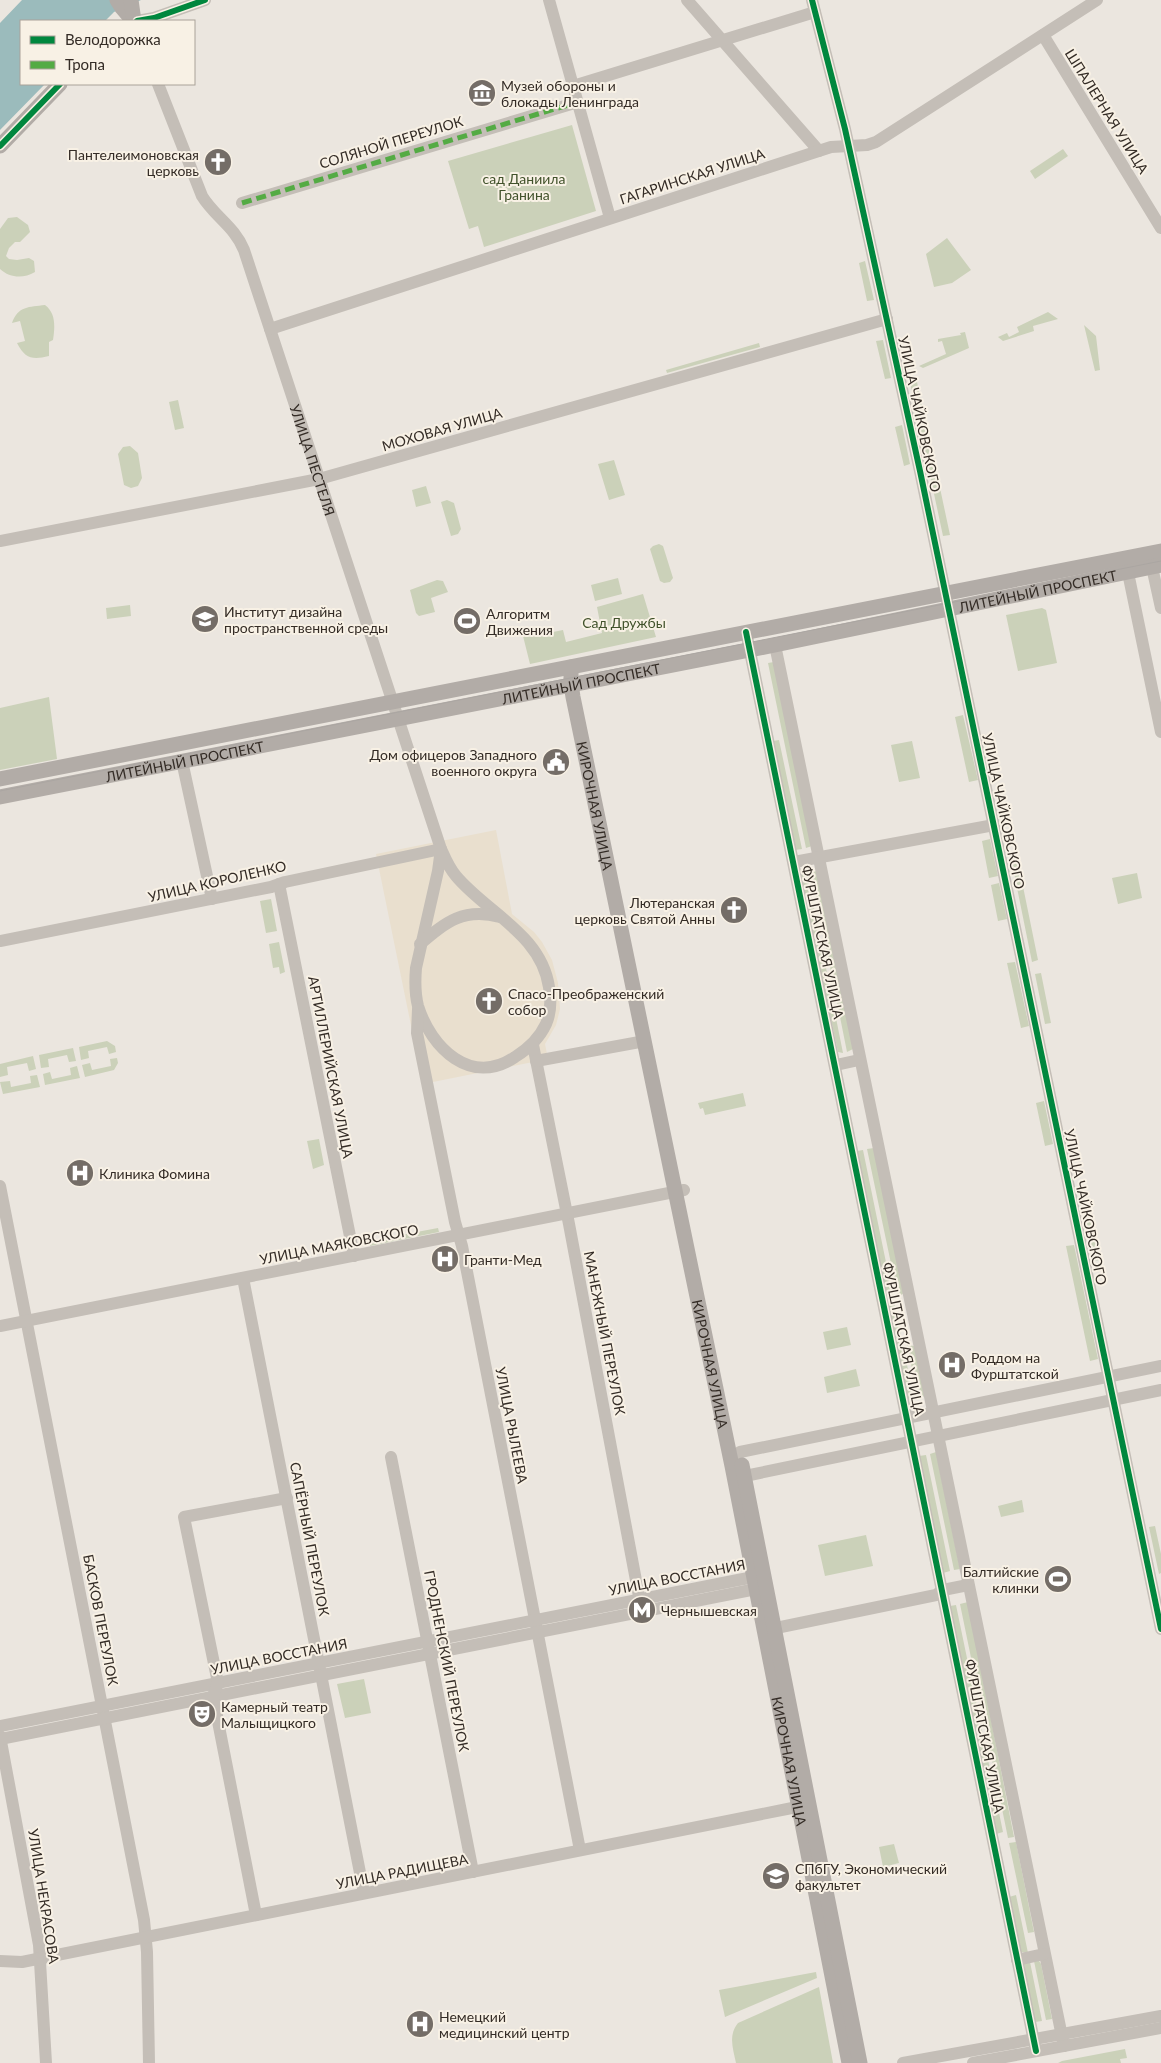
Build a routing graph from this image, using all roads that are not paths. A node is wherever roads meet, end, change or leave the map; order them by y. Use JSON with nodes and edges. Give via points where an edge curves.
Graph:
{"nodes":[{"id":1,"x":205,"y":0,"type":"edge"},
{"id":2,"x":549,"y":0,"type":"edge"},
{"id":3,"x":687,"y":0,"type":"edge"},
{"id":4,"x":1097,"y":0,"type":"edge"},
{"id":5,"x":126,"y":3,"type":"edge"},
{"id":6,"x":814,"y":6,"type":"edge"},
{"id":7,"x":134,"y":20,"type":"edge"},
{"id":8,"x":141,"y":20,"type":"edge"},
{"id":9,"x":1043,"y":35,"type":"junction"},
{"id":10,"x":723,"y":40,"type":"junction"},
{"id":11,"x":59,"y":85,"type":"edge"},
{"id":12,"x":158,"y":85,"type":"edge"},
{"id":13,"x":573,"y":86,"type":"junction"},
{"id":14,"x":578,"y":102,"type":"junction"},
{"id":15,"x":0,"y":146,"type":"edge"},
{"id":16,"x":849,"y":146,"type":"junction"},
{"id":17,"x":819,"y":151,"type":"junction"},
{"id":18,"x":242,"y":203,"type":"dead end"},
{"id":19,"x":610,"y":218,"type":"junction"},
{"id":20,"x":1161,"y":228,"type":"edge"},
{"id":21,"x":887,"y":319,"type":"junction"},
{"id":22,"x":270,"y":329,"type":"junction"},
{"id":23,"x":319,"y":479,"type":"junction"},
{"id":24,"x":0,"y":542,"type":"edge"},
{"id":25,"x":1161,"y":551,"type":"edge"},
{"id":26,"x":1126,"y":565,"type":"junction"},
{"id":27,"x":1157,"y":566,"type":"edge"},
{"id":28,"x":946,"y":593,"type":"junction"},
{"id":29,"x":949,"y":608,"type":"junction"},
{"id":30,"x":1161,"y":608,"type":"edge"},
{"id":31,"x":746,"y":632,"type":"junction"},
{"id":32,"x":774,"y":644,"type":"junction"},
{"id":33,"x":750,"y":649,"type":"junction"},
{"id":34,"x":571,"y":667,"type":"junction"},
{"id":35,"x":574,"y":684,"type":"junction"},
{"id":36,"x":394,"y":703,"type":"junction"},
{"id":37,"x":399,"y":719,"type":"junction"},
{"id":38,"x":1161,"y":732,"type":"edge"},
{"id":39,"x":182,"y":761,"type":"junction"},
{"id":40,"x":0,"y":779,"type":"edge"},
{"id":41,"x":0,"y":797,"type":"edge"},
{"id":42,"x":994,"y":825,"type":"junction"},
{"id":43,"x":441,"y":849,"type":"junction"},
{"id":44,"x":818,"y":857,"type":"junction"},
{"id":45,"x":794,"y":862,"type":"junction"},
{"id":46,"x":279,"y":884,"type":"junction"},
{"id":47,"x":212,"y":899,"type":"junction"},
{"id":48,"x":500,"y":918,"type":"junction"},
{"id":49,"x":0,"y":941,"type":"edge"},
{"id":50,"x":420,"y":944,"type":"junction"},
{"id":51,"x":418,"y":1006,"type":"junction"},
{"id":52,"x":645,"y":1041,"type":"junction"},
{"id":53,"x":532,"y":1045,"type":"junction"},
{"id":54,"x":860,"y":1060,"type":"junction"},
{"id":55,"x":536,"y":1061,"type":"junction"},
{"id":56,"x":836,"y":1065,"type":"junction"},
{"id":57,"x":0,"y":1186,"type":"edge"},
{"id":58,"x":680,"y":1191,"type":"junction"},
{"id":59,"x":566,"y":1214,"type":"junction"},
{"id":60,"x":459,"y":1235,"type":"junction"},
{"id":61,"x":354,"y":1256,"type":"junction"},
{"id":62,"x":243,"y":1278,"type":"junction"},
{"id":63,"x":28,"y":1321,"type":"junction"},
{"id":64,"x":0,"y":1326,"type":"edge"},
{"id":65,"x":1161,"y":1366,"type":"edge"},
{"id":66,"x":1109,"y":1376,"type":"junction"},
{"id":67,"x":1161,"y":1390,"type":"edge"},
{"id":68,"x":1114,"y":1399,"type":"junction"},
{"id":69,"x":932,"y":1413,"type":"junction"},
{"id":70,"x":908,"y":1418,"type":"junction"},
{"id":71,"x":936,"y":1435,"type":"junction"},
{"id":72,"x":912,"y":1440,"type":"junction"},
{"id":73,"x":740,"y":1452,"type":"junction"},
{"id":74,"x":391,"y":1457,"type":"dead end"},
{"id":75,"x":732,"y":1466,"type":"junction"},
{"id":76,"x":745,"y":1476,"type":"junction"},
{"id":77,"x":287,"y":1498,"type":"junction"},
{"id":78,"x":759,"y":1582,"type":"junction"},
{"id":79,"x":968,"y":1585,"type":"junction"},
{"id":80,"x":942,"y":1590,"type":"junction"},
{"id":81,"x":640,"y":1605,"type":"junction"},
{"id":82,"x":536,"y":1626,"type":"junction"},
{"id":83,"x":776,"y":1628,"type":"junction"},
{"id":84,"x":1161,"y":1629,"type":"edge"},
{"id":85,"x":429,"y":1647,"type":"junction"},
{"id":86,"x":320,"y":1669,"type":"junction"},
{"id":87,"x":218,"y":1683,"type":"junction"},
{"id":88,"x":213,"y":1696,"type":"junction"},
{"id":89,"x":103,"y":1712,"type":"junction"},
{"id":90,"x":0,"y":1726,"type":"edge"},
{"id":91,"x":0,"y":1738,"type":"edge"},
{"id":92,"x":0,"y":1783,"type":"edge"},
{"id":93,"x":805,"y":1806,"type":"junction"},
{"id":94,"x":580,"y":1850,"type":"junction"},
{"id":95,"x":474,"y":1872,"type":"junction"},
{"id":96,"x":364,"y":1893,"type":"junction"},
{"id":97,"x":256,"y":1915,"type":"junction"},
{"id":98,"x":146,"y":1937,"type":"junction"},
{"id":99,"x":1044,"y":1954,"type":"junction"},
{"id":100,"x":37,"y":1959,"type":"junction"},
{"id":101,"x":1017,"y":1960,"type":"junction"},
{"id":102,"x":0,"y":1961,"type":"edge"},
{"id":103,"x":1161,"y":2016,"type":"edge"},
{"id":104,"x":1161,"y":2028,"type":"edge"},
{"id":105,"x":1062,"y":2040,"type":"junction"},
{"id":106,"x":1034,"y":2046,"type":"junction"},
{"id":107,"x":38,"y":2063,"type":"edge"},
{"id":108,"x":46,"y":2063,"type":"edge"},
{"id":109,"x":149,"y":2063,"type":"edge"},
{"id":110,"x":849,"y":2063,"type":"edge"},
{"id":111,"x":860,"y":2063,"type":"edge"},
{"id":112,"x":904,"y":2063,"type":"edge"},
{"id":113,"x":973,"y":2063,"type":"edge"}],
"edges":[{"from":1,"to":8,"type":"street"},
{"from":2,"to":13,"type":"street"},
{"from":3,"to":10,"type":"street"},
{"from":4,"to":9,"type":"street","name":"ГАГАРИНСКАЯ УЛИЦА"},
{"from":5,"to":7,"type":"main road"},
{"from":6,"to":10,"type":"street"},
{"from":6,"to":16,"type":"street","name":"УЛИЦА ЧАЙКОВСКОГО"},
{"from":9,"to":16,"type":"street","name":"ГАГАРИНСКАЯ УЛИЦА","via":[[876,142]]},
{"from":9,"to":20,"type":"street","name":"ШПАЛЕРНАЯ УЛИЦА"},
{"from":10,"to":13,"type":"street"},
{"from":10,"to":17,"type":"street"},
{"from":11,"to":15,"type":"main road"},
{"from":12,"to":22,"type":"street","name":"УЛИЦА ПЕСТЕЛЯ","via":[[202,196],[239,238]]},
{"from":13,"to":14,"type":"street"},
{"from":14,"to":18,"type":"street","name":"СОЛЯНОЙ ПЕРЕУЛОК"},
{"from":14,"to":19,"type":"street"},
{"from":16,"to":17,"type":"street","name":"ГАГАРИНСКАЯ УЛИЦА"},
{"from":16,"to":21,"type":"street","name":"УЛИЦА ЧАЙКОВСКОГО"},
{"from":17,"to":19,"type":"street","name":"ГАГАРИНСКАЯ УЛИЦА"},
{"from":19,"to":22,"type":"street","name":"ГАГАРИНСКАЯ УЛИЦА"},
{"from":21,"to":23,"type":"street","name":"МОХОВАЯ УЛИЦА"},
{"from":21,"to":28,"type":"street","name":"УЛИЦА ЧАЙКОВСКОГО"},
{"from":22,"to":23,"type":"street","name":"УЛИЦА ПЕСТЕЛЯ"},
{"from":23,"to":24,"type":"street","name":"МОХОВАЯ УЛИЦА"},
{"from":23,"to":36,"type":"street","name":"УЛИЦА ПЕСТЕЛЯ"},
{"from":25,"to":26,"type":"main road","name":"ЛИТЕЙНЫЙ ПРОСПЕКТ"},
{"from":26,"to":27,"type":"main road","name":"ЛИТЕЙНЫЙ ПРОСПЕКТ"},
{"from":26,"to":28,"type":"main road","name":"ЛИТЕЙНЫЙ ПРОСПЕКТ"},
{"from":26,"to":29,"type":"main road","name":"ЛИТЕЙНЫЙ ПРОСПЕКТ"},
{"from":26,"to":38,"type":"street"},
{"from":27,"to":30,"type":"street"},
{"from":28,"to":29,"type":"street","name":"УЛИЦА ЧАЙКОВСКОГО"},
{"from":28,"to":31,"type":"main road","name":"ЛИТЕЙНЫЙ ПРОСПЕКТ"},
{"from":29,"to":32,"type":"main road","name":"ЛИТЕЙНЫЙ ПРОСПЕКТ"},
{"from":29,"to":42,"type":"street","name":"УЛИЦА ЧАЙКОВСКОГО"},
{"from":31,"to":33,"type":"street","name":"ФУРШТАТСКАЯ УЛИЦА"},
{"from":31,"to":34,"type":"main road","name":"ЛИТЕЙНЫЙ ПРОСПЕКТ"},
{"from":32,"to":33,"type":"main road","name":"ЛИТЕЙНЫЙ ПРОСПЕКТ"},
{"from":32,"to":44,"type":"street","name":"ФУРШТАТСКАЯ УЛИЦА"},
{"from":33,"to":35,"type":"main road","name":"ЛИТЕЙНЫЙ ПРОСПЕКТ"},
{"from":33,"to":45,"type":"street","name":"ФУРШТАТСКАЯ УЛИЦА"},
{"from":34,"to":35,"type":"main road","name":"КИРОЧНАЯ УЛИЦА"},
{"from":34,"to":36,"type":"main road","name":"ЛИТЕЙНЫЙ ПРОСПЕКТ"},
{"from":35,"to":37,"type":"main road","name":"ЛИТЕЙНЫЙ ПРОСПЕКТ"},
{"from":35,"to":52,"type":"main road","name":"КИРОЧНАЯ УЛИЦА"},
{"from":35,"to":58,"type":"main road","name":"КИРОЧНАЯ УЛИЦА"},
{"from":36,"to":37,"type":"street","name":"УЛИЦА ПЕСТЕЛЯ"},
{"from":36,"to":40,"type":"main road","name":"ЛИТЕЙНЫЙ ПРОСПЕКТ"},
{"from":37,"to":39,"type":"main road","name":"ЛИТЕЙНЫЙ ПРОСПЕКТ"},
{"from":37,"to":43,"type":"street","name":"УЛИЦА ПЕСТЕЛЯ"},
{"from":39,"to":41,"type":"main road","name":"ЛИТЕЙНЫЙ ПРОСПЕКТ"},
{"from":39,"to":47,"type":"street"},
{"from":42,"to":44,"type":"street"},
{"from":42,"to":66,"type":"street","name":"УЛИЦА ЧАЙКОВСКОГО"},
{"from":43,"to":46,"type":"street","name":"УЛИЦА КОРОЛЕНКО"},
{"from":43,"to":48,"type":"street","name":"УЛИЦА ПЕСТЕЛЯ","via":[[455,874]]},
{"from":43,"to":50,"type":"street"},
{"from":44,"to":45,"type":"street"},
{"from":44,"to":54,"type":"street","name":"ФУРШТАТСКАЯ УЛИЦА"},
{"from":45,"to":56,"type":"street","name":"ФУРШТАТСКАЯ УЛИЦА"},
{"from":46,"to":47,"type":"street","name":"УЛИЦА КОРОЛЕНКО"},
{"from":46,"to":61,"type":"street","name":"АРТИЛЛЕРИЙСКАЯ УЛИЦА"},
{"from":47,"to":49,"type":"street","name":"УЛИЦА КОРОЛЕНКО"},
{"from":48,"to":50,"type":"street","via":[[485,913],[465,915],[442,926]]},
{"from":48,"to":53,"type":"street","via":[[533,947],[548,982],[548,1017]]},
{"from":50,"to":51,"type":"street","via":[[415,980]]},
{"from":51,"to":53,"type":"street","via":[[446,1053],[458,1062],[471,1066],[499,1065]]},
{"from":51,"to":60,"type":"street","name":"УЛИЦА РЫЛЕЕВА","via":[[417,1032]]},
{"from":52,"to":55,"type":"street"},
{"from":52,"to":58,"type":"main road","name":"КИРОЧНАЯ УЛИЦА"},
{"from":53,"to":55,"type":"street","name":"МАНЕЖНЫЙ ПЕРЕУЛОК"},
{"from":54,"to":56,"type":"street"},
{"from":54,"to":69,"type":"street","name":"ФУРШТАТСКАЯ УЛИЦА"},
{"from":55,"to":59,"type":"street","name":"МАНЕЖНЫЙ ПЕРЕУЛОК"},
{"from":56,"to":70,"type":"street","name":"ФУРШТАТСКАЯ УЛИЦА"},
{"from":57,"to":63,"type":"street","name":"БАСКОВ ПЕРЕУЛОК"},
{"from":58,"to":59,"type":"street","name":"УЛИЦА МАЯКОВСКОГО"},
{"from":58,"to":73,"type":"main road","name":"КИРОЧНАЯ УЛИЦА"},
{"from":58,"to":75,"type":"main road","name":"КИРОЧНАЯ УЛИЦА"},
{"from":59,"to":60,"type":"street","name":"УЛИЦА МАЯКОВСКОГО"},
{"from":59,"to":81,"type":"street","name":"МАНЕЖНЫЙ ПЕРЕУЛОК"},
{"from":60,"to":61,"type":"street","name":"УЛИЦА МАЯКОВСКОГО"},
{"from":60,"to":82,"type":"street","name":"УЛИЦА РЫЛЕЕВА"},
{"from":61,"to":62,"type":"street","name":"УЛИЦА МАЯКОВСКОГО"},
{"from":62,"to":63,"type":"street","name":"УЛИЦА МАЯКОВСКОГО"},
{"from":62,"to":77,"type":"street","name":"САПЁРНЫЙ ПЕРЕУЛОК"},
{"from":63,"to":64,"type":"street","name":"УЛИЦА МАЯКОВСКОГО"},
{"from":63,"to":89,"type":"street","name":"БАСКОВ ПЕРЕУЛОК"},
{"from":65,"to":66,"type":"street"},
{"from":66,"to":68,"type":"street","name":"УЛИЦА ЧАЙКОВСКОГО"},
{"from":66,"to":69,"type":"street"},
{"from":67,"to":68,"type":"street"},
{"from":68,"to":71,"type":"street"},
{"from":68,"to":84,"type":"street","name":"УЛИЦА ЧАЙКОВСКОГО"},
{"from":69,"to":70,"type":"street"},
{"from":69,"to":71,"type":"street","name":"ФУРШТАТСКАЯ УЛИЦА"},
{"from":70,"to":72,"type":"street","name":"ФУРШТАТСКАЯ УЛИЦА"},
{"from":70,"to":73,"type":"street"},
{"from":71,"to":72,"type":"street"},
{"from":71,"to":79,"type":"street","name":"ФУРШТАТСКАЯ УЛИЦА"},
{"from":72,"to":76,"type":"street"},
{"from":72,"to":80,"type":"street","name":"ФУРШТАТСКАЯ УЛИЦА"},
{"from":73,"to":75,"type":"street"},
{"from":73,"to":76,"type":"main road","name":"КИРОЧНАЯ УЛИЦА"},
{"from":74,"to":85,"type":"street","name":"ГРОДНЕНСКИЙ ПЕРЕУЛОК"},
{"from":75,"to":76,"type":"street"},
{"from":75,"to":78,"type":"main road","name":"КИРОЧНАЯ УЛИЦА"},
{"from":76,"to":78,"type":"main road","name":"КИРОЧНАЯ УЛИЦА"},
{"from":77,"to":86,"type":"street","name":"САПЁРНЫЙ ПЕРЕУЛОК"},
{"from":77,"to":87,"type":"street","via":[[184,1517]]},
{"from":78,"to":81,"type":"street","name":"УЛИЦА ВОССТАНИЯ"},
{"from":78,"to":83,"type":"main road","name":"КИРОЧНАЯ УЛИЦА"},
{"from":78,"to":93,"type":"main road","name":"КИРОЧНАЯ УЛИЦА"},
{"from":79,"to":80,"type":"street"},
{"from":79,"to":99,"type":"street","name":"ФУРШТАТСКАЯ УЛИЦА"},
{"from":80,"to":83,"type":"street","via":[[936,1595]]},
{"from":80,"to":101,"type":"street","name":"ФУРШТАТСКАЯ УЛИЦА"},
{"from":81,"to":82,"type":"street","name":"УЛИЦА ВОССТАНИЯ"},
{"from":82,"to":85,"type":"street","name":"УЛИЦА ВОССТАНИЯ"},
{"from":82,"to":94,"type":"street","name":"УЛИЦА РЫЛЕЕВА"},
{"from":83,"to":93,"type":"main road","name":"КИРОЧНАЯ УЛИЦА"},
{"from":85,"to":86,"type":"street","name":"УЛИЦА ВОССТАНИЯ"},
{"from":85,"to":95,"type":"street","name":"ГРОДНЕНСКИЙ ПЕРЕУЛОК"},
{"from":86,"to":87,"type":"street","name":"УЛИЦА ВОССТАНИЯ"},
{"from":86,"to":88,"type":"street","name":"УЛИЦА ВОССТАНИЯ"},
{"from":86,"to":96,"type":"street","name":"САПЁРНЫЙ ПЕРЕУЛОК"},
{"from":87,"to":88,"type":"street"},
{"from":87,"to":89,"type":"street","name":"УЛИЦА ВОССТАНИЯ"},
{"from":88,"to":89,"type":"street","name":"УЛИЦА ВОССТАНИЯ"},
{"from":88,"to":97,"type":"street"},
{"from":89,"to":90,"type":"street","name":"УЛИЦА ВОССТАНИЯ"},
{"from":89,"to":91,"type":"street","name":"УЛИЦА ВОССТАНИЯ"},
{"from":89,"to":98,"type":"street","name":"БАСКОВ ПЕРЕУЛОК"},
{"from":91,"to":100,"type":"street","name":"УЛИЦА НЕКРАСОВА"},
{"from":92,"to":100,"type":"street","name":"УЛИЦА НЕКРАСОВА"},
{"from":93,"to":94,"type":"street","name":"УЛИЦА РАДИЩЕВА"},
{"from":93,"to":110,"type":"main road","name":"КИРОЧНАЯ УЛИЦА"},
{"from":93,"to":111,"type":"main road","name":"КИРОЧНАЯ УЛИЦА"},
{"from":94,"to":95,"type":"street","name":"УЛИЦА РАДИЩЕВА"},
{"from":95,"to":96,"type":"street","name":"УЛИЦА РАДИЩЕВА"},
{"from":96,"to":97,"type":"street","name":"УЛИЦА РАДИЩЕВА"},
{"from":97,"to":98,"type":"street","name":"УЛИЦА РАДИЩЕВА"},
{"from":98,"to":100,"type":"street","name":"УЛИЦА РАДИЩЕВА"},
{"from":98,"to":109,"type":"street","name":"БАСКОВ ПЕРЕУЛОК"},
{"from":99,"to":101,"type":"street"},
{"from":99,"to":105,"type":"street","name":"ФУРШТАТСКАЯ УЛИЦА"},
{"from":100,"to":102,"type":"street","name":"УЛИЦА РАДИЩЕВА"},
{"from":100,"to":107,"type":"street","name":"УЛИЦА НЕКРАСОВА"},
{"from":100,"to":108,"type":"street","name":"УЛИЦА НЕКРАСОВА"},
{"from":101,"to":106,"type":"street","name":"ФУРШТАТСКАЯ УЛИЦА"},
{"from":103,"to":105,"type":"street"},
{"from":104,"to":105,"type":"street"},
{"from":105,"to":106,"type":"street"},
{"from":106,"to":112,"type":"street"},
{"from":106,"to":113,"type":"street"}]}
